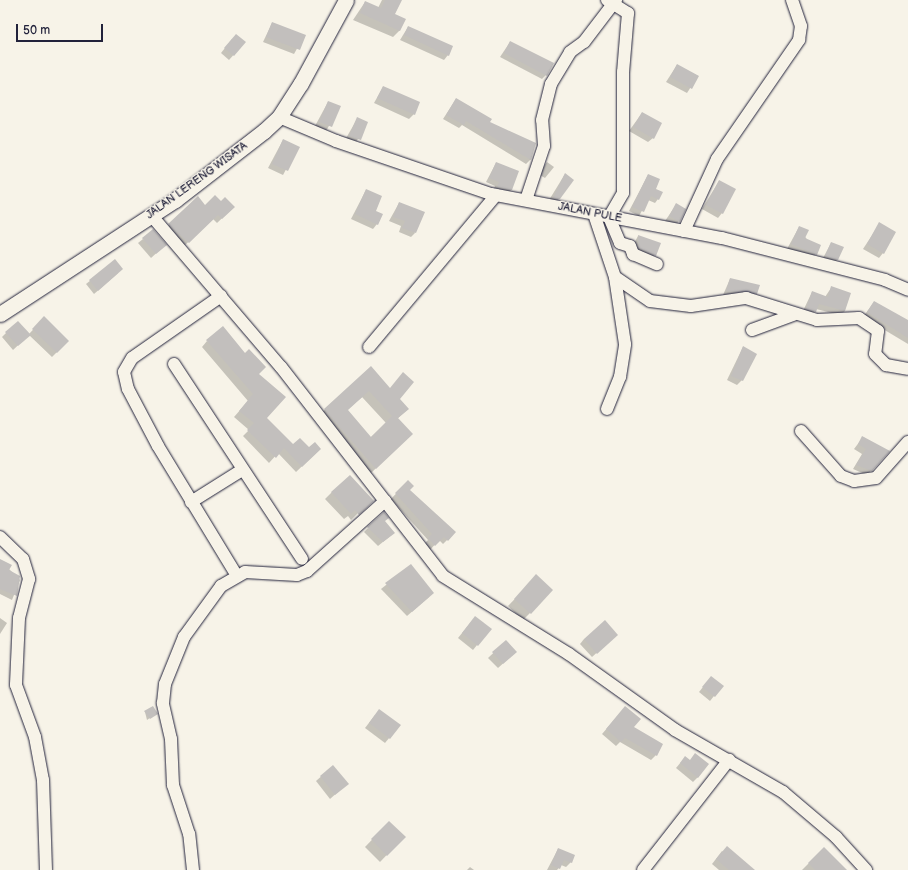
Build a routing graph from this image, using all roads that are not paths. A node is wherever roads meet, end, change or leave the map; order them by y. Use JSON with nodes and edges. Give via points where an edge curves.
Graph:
{"nodes":[{"id":1,"x":346,"y":0,"type":"edge"},
{"id":2,"x":792,"y":0,"type":"edge"},
{"id":3,"x":612,"y":1,"type":"edge"},
{"id":4,"x":279,"y":117,"type":"junction"},
{"id":5,"x":496,"y":195,"type":"junction"},
{"id":6,"x":526,"y":200,"type":"junction"},
{"id":7,"x":594,"y":214,"type":"junction"},
{"id":8,"x":151,"y":215,"type":"junction"},
{"id":9,"x":609,"y":217,"type":"junction"},
{"id":10,"x":684,"y":231,"type":"junction"},
{"id":11,"x":657,"y":264,"type":"dead end"},
{"id":12,"x":615,"y":277,"type":"junction"},
{"id":13,"x":908,"y":290,"type":"edge"},
{"id":14,"x":221,"y":296,"type":"junction"},
{"id":15,"x":0,"y":314,"type":"edge"},
{"id":16,"x":792,"y":315,"type":"junction"},
{"id":17,"x":752,"y":330,"type":"dead end"},
{"id":18,"x":369,"y":347,"type":"dead end"},
{"id":19,"x":174,"y":364,"type":"dead end"},
{"id":20,"x":908,"y":369,"type":"edge"},
{"id":21,"x":607,"y":408,"type":"dead end"},
{"id":22,"x":801,"y":431,"type":"dead end"},
{"id":23,"x":908,"y":442,"type":"edge"},
{"id":24,"x":242,"y":470,"type":"junction"},
{"id":25,"x":385,"y":501,"type":"junction"},
{"id":26,"x":190,"y":502,"type":"junction"},
{"id":27,"x":0,"y":537,"type":"edge"},
{"id":28,"x":302,"y":559,"type":"dead end"},
{"id":29,"x":234,"y":571,"type":"dead end"},
{"id":30,"x":729,"y":760,"type":"junction"},
{"id":31,"x":46,"y":870,"type":"edge"},
{"id":32,"x":193,"y":870,"type":"edge"},
{"id":33,"x":643,"y":870,"type":"edge"},
{"id":34,"x":866,"y":870,"type":"edge"}],
"edges":[{"from":1,"to":4,"type":"main road","name":"JALAN LERENG WISATA"},
{"from":2,"to":10,"type":"street","via":[[802,26],[799,40],[718,159]]},
{"from":3,"to":6,"type":"street","via":[[584,42],[570,52],[550,84],[542,120],[544,146]]},
{"from":3,"to":9,"type":"street","via":[[628,13],[623,72],[626,162],[623,193]]},
{"from":4,"to":5,"type":"street","name":"JALAN PULE","via":[[343,143]]},
{"from":4,"to":8,"type":"main road","name":"JALAN LERENG WISATA","via":[[200,181]]},
{"from":5,"to":6,"type":"street","name":"JALAN PULE"},
{"from":5,"to":18,"type":"street"},
{"from":6,"to":7,"type":"street","name":"JALAN PULE"},
{"from":7,"to":9,"type":"street","name":"JALAN PULE"},
{"from":7,"to":12,"type":"street"},
{"from":8,"to":14,"type":"street"},
{"from":8,"to":15,"type":"main road","name":"JALAN LERENG WISATA"},
{"from":9,"to":10,"type":"street","name":"JALAN PULE"},
{"from":9,"to":11,"type":"street","via":[[620,243],[630,246],[633,254]]},
{"from":10,"to":13,"type":"street","name":"JALAN PULE","via":[[885,280]]},
{"from":12,"to":16,"type":"street","via":[[650,301],[669,306],[746,298]]},
{"from":12,"to":21,"type":"street","via":[[625,344],[620,378]]},
{"from":14,"to":25,"type":"street","via":[[281,367]]},
{"from":14,"to":26,"type":"street","via":[[132,358],[124,372],[128,389]]},
{"from":16,"to":17,"type":"street"},
{"from":16,"to":20,"type":"street","via":[[823,321],[862,319],[878,331],[874,350],[880,360],[892,368]]},
{"from":19,"to":24,"type":"street"},
{"from":22,"to":23,"type":"street","via":[[841,476],[854,481],[876,478]]},
{"from":24,"to":26,"type":"street"},
{"from":24,"to":28,"type":"street"},
{"from":25,"to":30,"type":"street","via":[[443,576],[569,654],[675,730]]},
{"from":25,"to":32,"type":"street","via":[[307,571],[297,575],[245,572],[220,586],[184,637],[165,684],[163,703],[171,739],[173,785],[189,834]]},
{"from":26,"to":29,"type":"street"},
{"from":27,"to":31,"type":"street","via":[[22,559],[29,579],[20,618],[16,685],[35,737],[43,780]]},
{"from":30,"to":33,"type":"street"},
{"from":30,"to":34,"type":"street","via":[[783,792],[836,837]]}]}
